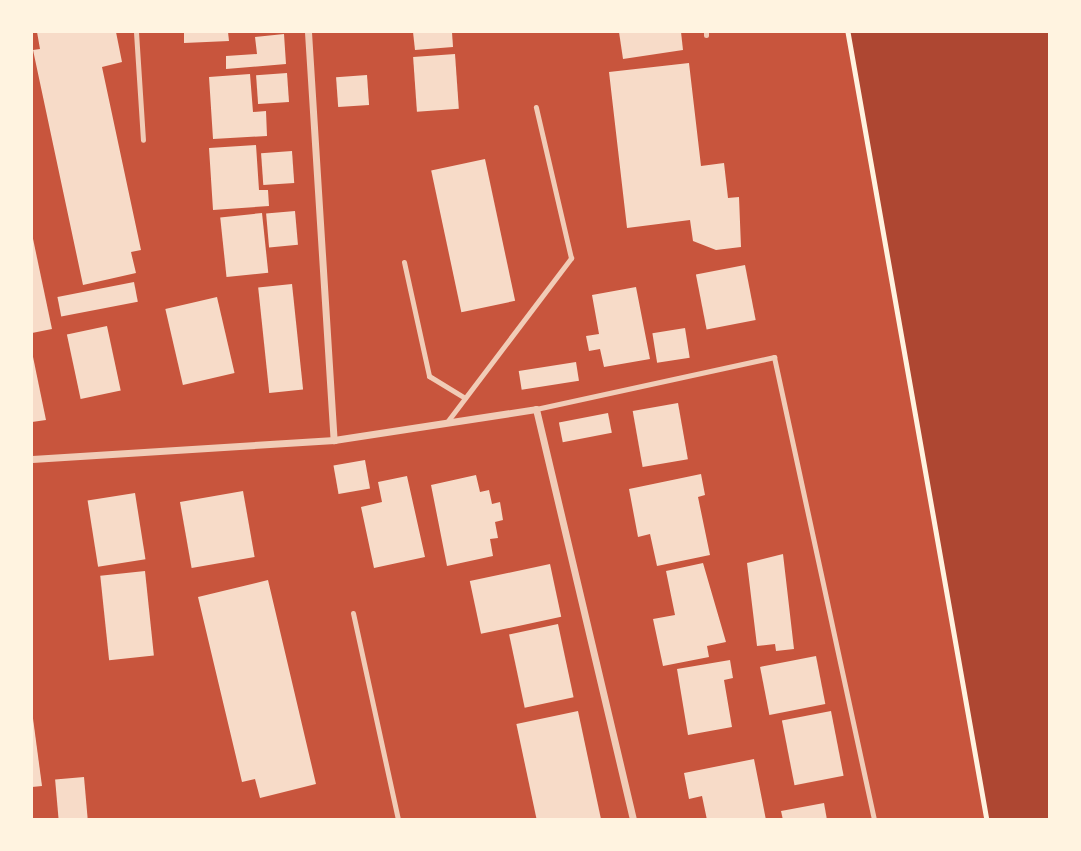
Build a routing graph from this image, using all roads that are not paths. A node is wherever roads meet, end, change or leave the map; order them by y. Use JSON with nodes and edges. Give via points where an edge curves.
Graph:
{"nodes":[{"id":1,"x":136,"y":32,"type":"edge"},
{"id":2,"x":309,"y":32,"type":"edge"},
{"id":3,"x":536,"y":107,"type":"dead end"},
{"id":4,"x":143,"y":139,"type":"dead end"},
{"id":5,"x":404,"y":262,"type":"dead end"},
{"id":6,"x":465,"y":398,"type":"junction"},
{"id":7,"x":536,"y":410,"type":"junction"},
{"id":8,"x":445,"y":425,"type":"junction"},
{"id":9,"x":334,"y":440,"type":"junction"},
{"id":10,"x":32,"y":459,"type":"edge"},
{"id":11,"x":353,"y":614,"type":"dead end"},
{"id":12,"x":398,"y":820,"type":"edge"},
{"id":13,"x":633,"y":820,"type":"edge"},
{"id":14,"x":874,"y":820,"type":"edge"}],
"edges":[{"from":1,"to":4,"type":"lane"},
{"from":2,"to":9,"type":"street"},
{"from":3,"to":6,"type":"lane","via":[[571,258]]},
{"from":5,"to":6,"type":"lane","via":[[429,376]]},
{"from":6,"to":8,"type":"lane"},
{"from":7,"to":8,"type":"street"},
{"from":7,"to":13,"type":"street"},
{"from":7,"to":14,"type":"lane","via":[[774,357]]},
{"from":8,"to":9,"type":"street"},
{"from":9,"to":10,"type":"street"},
{"from":11,"to":12,"type":"lane"}]}
